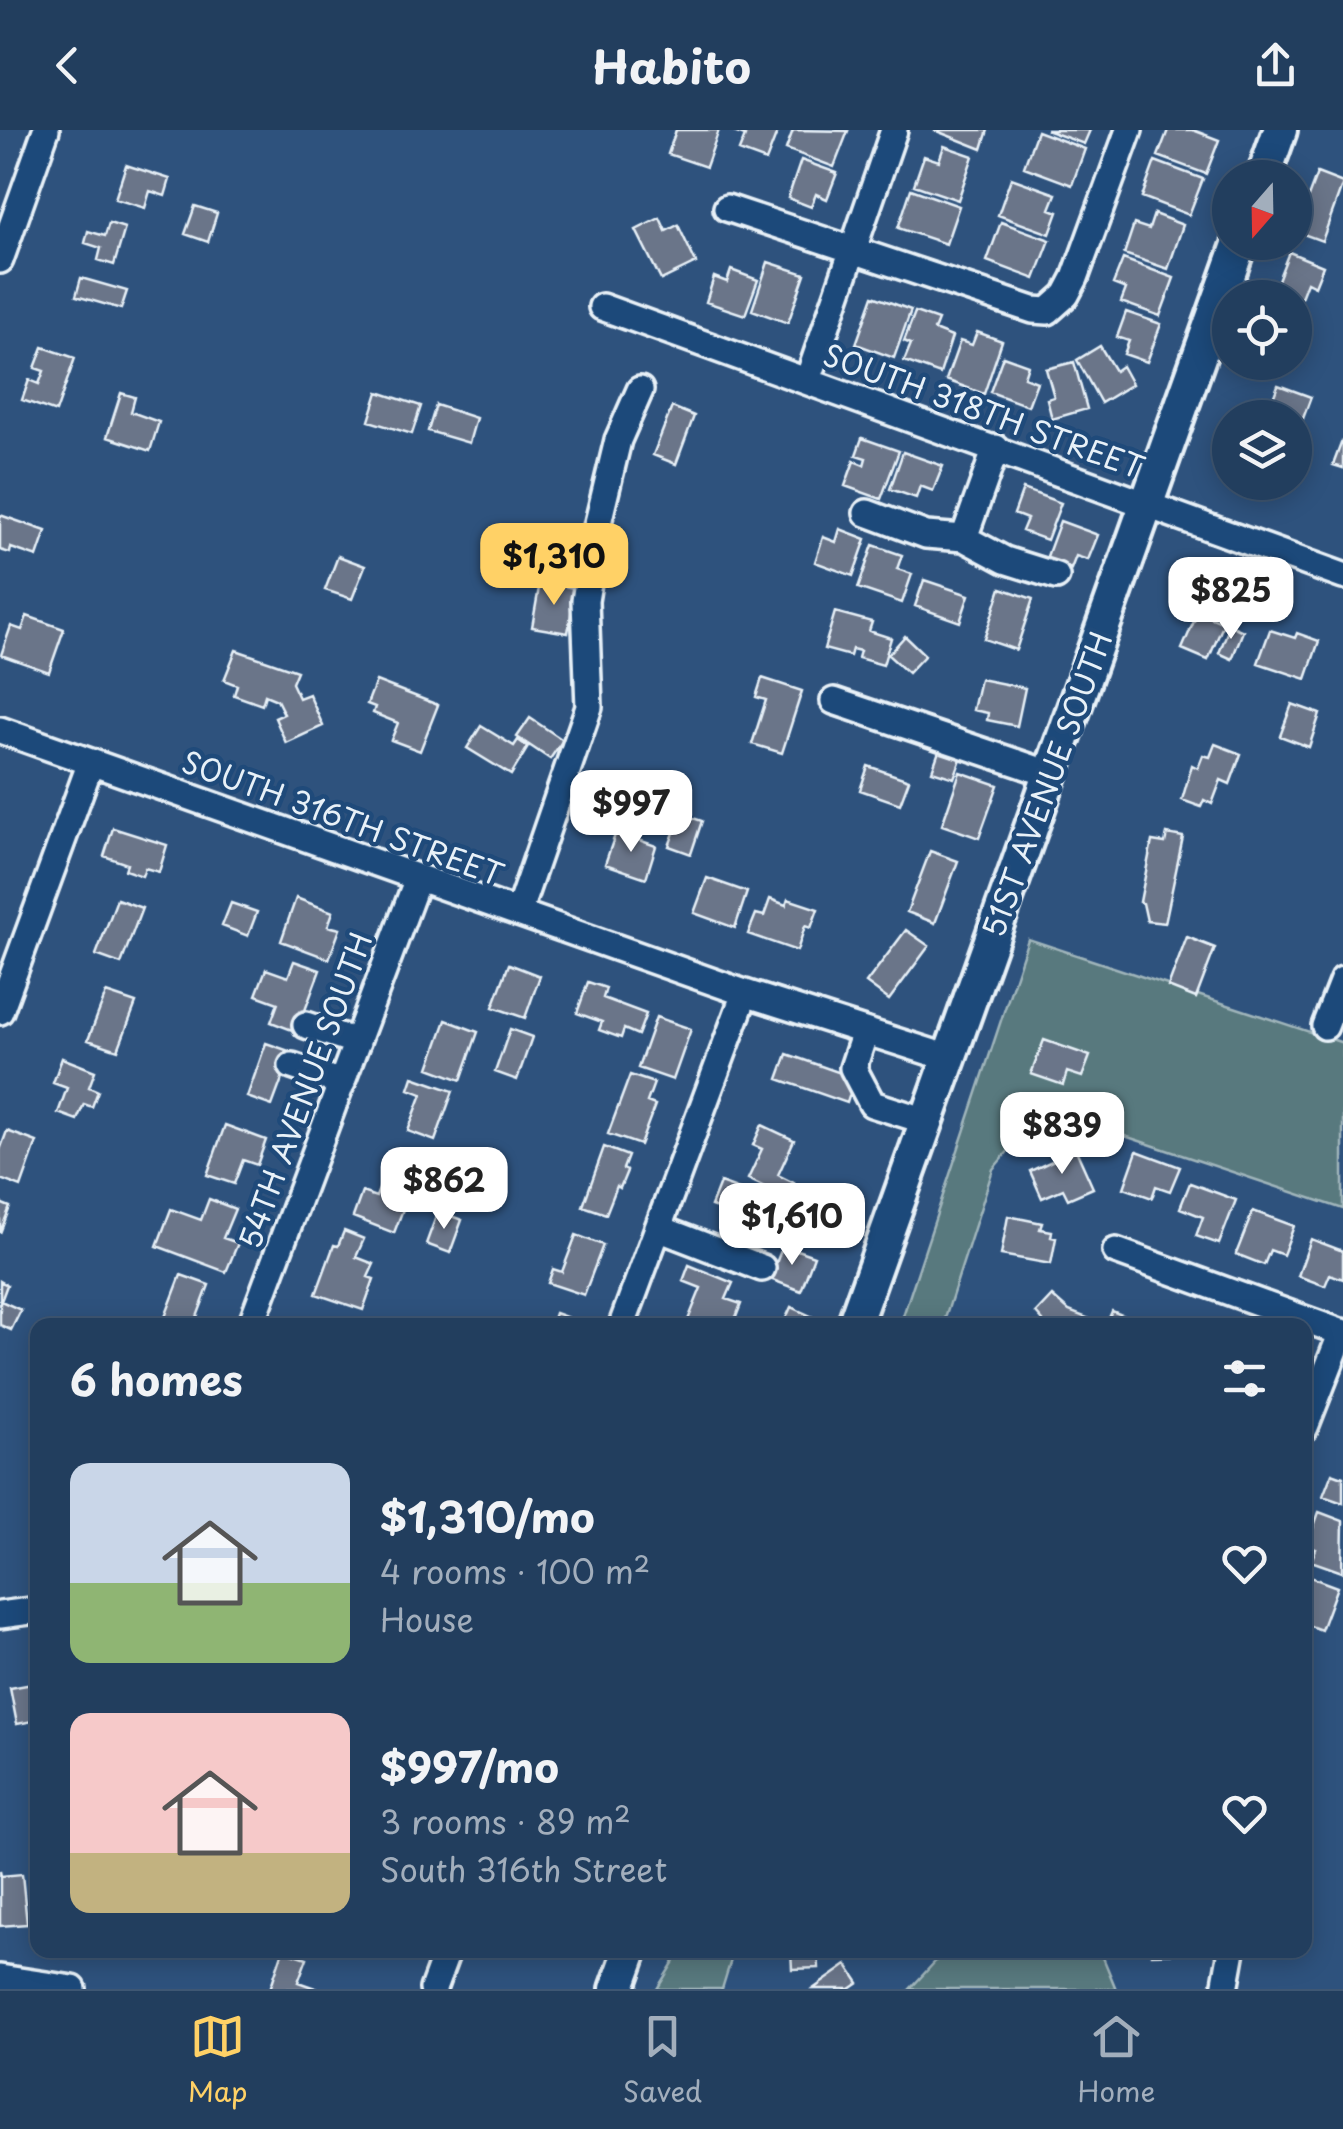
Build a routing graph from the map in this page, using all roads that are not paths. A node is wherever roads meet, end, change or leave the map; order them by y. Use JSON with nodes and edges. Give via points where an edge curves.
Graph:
{"nodes":[{"id":1,"x":46,"y":130,"type":"edge"},
{"id":2,"x":894,"y":130,"type":"edge"},
{"id":3,"x":1129,"y":130,"type":"edge"},
{"id":4,"x":1280,"y":130,"type":"edge"},
{"id":5,"x":1269,"y":160,"type":"edge"},
{"id":6,"x":727,"y":208,"type":"dead end"},
{"id":7,"x":852,"y":250,"type":"junction"},
{"id":8,"x":0,"y":260,"type":"edge"},
{"id":9,"x":1234,"y":260,"type":"edge"},
{"id":10,"x":602,"y":308,"type":"dead end"},
{"id":11,"x":808,"y":380,"type":"junction"},
{"id":12,"x":640,"y":390,"type":"dead end"},
{"id":13,"x":996,"y":448,"type":"junction"},
{"id":14,"x":1146,"y":504,"type":"junction"},
{"id":15,"x":866,"y":513,"type":"dead end"},
{"id":16,"x":964,"y":538,"type":"junction"},
{"id":17,"x":1056,"y":576,"type":"dead end"},
{"id":18,"x":1343,"y":576,"type":"edge"},
{"id":19,"x":834,"y":701,"type":"dead end"},
{"id":20,"x":0,"y":730,"type":"edge"},
{"id":21,"x":92,"y":762,"type":"junction"},
{"id":22,"x":1050,"y":774,"type":"junction"},
{"id":23,"x":418,"y":878,"type":"junction"},
{"id":24,"x":518,"y":914,"type":"junction"},
{"id":25,"x":1343,"y":980,"type":"edge"},
{"id":26,"x":745,"y":993,"type":"junction"},
{"id":27,"x":0,"y":1011,"type":"edge"},
{"id":28,"x":306,"y":1025,"type":"dead end"},
{"id":29,"x":1324,"y":1026,"type":"dead end"},
{"id":30,"x":865,"y":1032,"type":"junction"},
{"id":31,"x":357,"y":1042,"type":"junction"},
{"id":32,"x":949,"y":1058,"type":"junction"},
{"id":33,"x":292,"y":1066,"type":"dead end"},
{"id":34,"x":342,"y":1084,"type":"junction"},
{"id":35,"x":926,"y":1121,"type":"junction"},
{"id":36,"x":658,"y":1228,"type":"junction"},
{"id":37,"x":1116,"y":1251,"type":"dead end"},
{"id":38,"x":762,"y":1268,"type":"dead end"},
{"id":39,"x":255,"y":1318,"type":"edge"},
{"id":40,"x":625,"y":1318,"type":"edge"},
{"id":41,"x":856,"y":1318,"type":"edge"},
{"id":42,"x":1301,"y":1318,"type":"edge"},
{"id":43,"x":1312,"y":1322,"type":"edge"},
{"id":44,"x":1342,"y":1333,"type":"edge"},
{"id":45,"x":1312,"y":1409,"type":"edge"},
{"id":46,"x":30,"y":1611,"type":"edge"},
{"id":47,"x":0,"y":1615,"type":"edge"},
{"id":48,"x":445,"y":1958,"type":"edge"},
{"id":49,"x":628,"y":1958,"type":"edge"},
{"id":50,"x":1231,"y":1958,"type":"edge"},
{"id":51,"x":0,"y":1978,"type":"edge"},
{"id":52,"x":73,"y":1989,"type":"edge"},
{"id":53,"x":434,"y":1989,"type":"edge"},
{"id":54,"x":617,"y":1989,"type":"edge"},
{"id":55,"x":1225,"y":1989,"type":"edge"}],
"edges":[{"from":1,"to":8,"type":"street"},
{"from":2,"to":7,"type":"street"},
{"from":3,"to":7,"type":"street","via":[[1074,278],[1048,311]]},
{"from":4,"to":5,"type":"main road"},
{"from":6,"to":7,"type":"street"},
{"from":7,"to":11,"type":"street"},
{"from":9,"to":14,"type":"main road","name":"51ST AVENUE SOUTH"},
{"from":10,"to":11,"type":"street","name":"SOUTH 318TH STREET"},
{"from":11,"to":13,"type":"street","name":"SOUTH 318TH STREET"},
{"from":12,"to":24,"type":"street","via":[[618,440],[585,601],[590,707]]},
{"from":13,"to":14,"type":"street","name":"SOUTH 318TH STREET"},
{"from":13,"to":16,"type":"street"},
{"from":14,"to":18,"type":"street","name":"SOUTH 318TH STREET"},
{"from":14,"to":22,"type":"main road","name":"51ST AVENUE SOUTH"},
{"from":15,"to":16,"type":"street","via":[[926,535]]},
{"from":16,"to":17,"type":"street"},
{"from":19,"to":22,"type":"street"},
{"from":20,"to":21,"type":"street","name":"SOUTH 316TH STREET"},
{"from":21,"to":23,"type":"street","name":"SOUTH 316TH STREET"},
{"from":21,"to":27,"type":"street"},
{"from":22,"to":32,"type":"main road","name":"51ST AVENUE SOUTH"},
{"from":23,"to":24,"type":"street","name":"SOUTH 316TH STREET"},
{"from":23,"to":31,"type":"street","name":"54TH AVENUE SOUTH"},
{"from":24,"to":26,"type":"street","name":"SOUTH 316TH STREET"},
{"from":25,"to":29,"type":"street"},
{"from":26,"to":30,"type":"street","name":"SOUTH 316TH STREET"},
{"from":26,"to":36,"type":"street"},
{"from":28,"to":31,"type":"street"},
{"from":30,"to":32,"type":"street","name":"SOUTH 316TH STREET"},
{"from":30,"to":35,"type":"street","via":[[853,1068],[872,1104]]},
{"from":31,"to":34,"type":"street","name":"54TH AVENUE SOUTH"},
{"from":32,"to":35,"type":"main road","name":"51ST AVENUE SOUTH"},
{"from":33,"to":34,"type":"street"},
{"from":34,"to":39,"type":"street","name":"54TH AVENUE SOUTH"},
{"from":35,"to":41,"type":"main road","name":"51ST AVENUE SOUTH"},
{"from":36,"to":38,"type":"street"},
{"from":36,"to":40,"type":"street"},
{"from":37,"to":42,"type":"street"},
{"from":43,"to":44,"type":"street"},
{"from":44,"to":45,"type":"street"},
{"from":46,"to":47,"type":"street"},
{"from":48,"to":53,"type":"street"},
{"from":49,"to":54,"type":"main road"},
{"from":50,"to":55,"type":"street"},
{"from":51,"to":52,"type":"street"}]}
